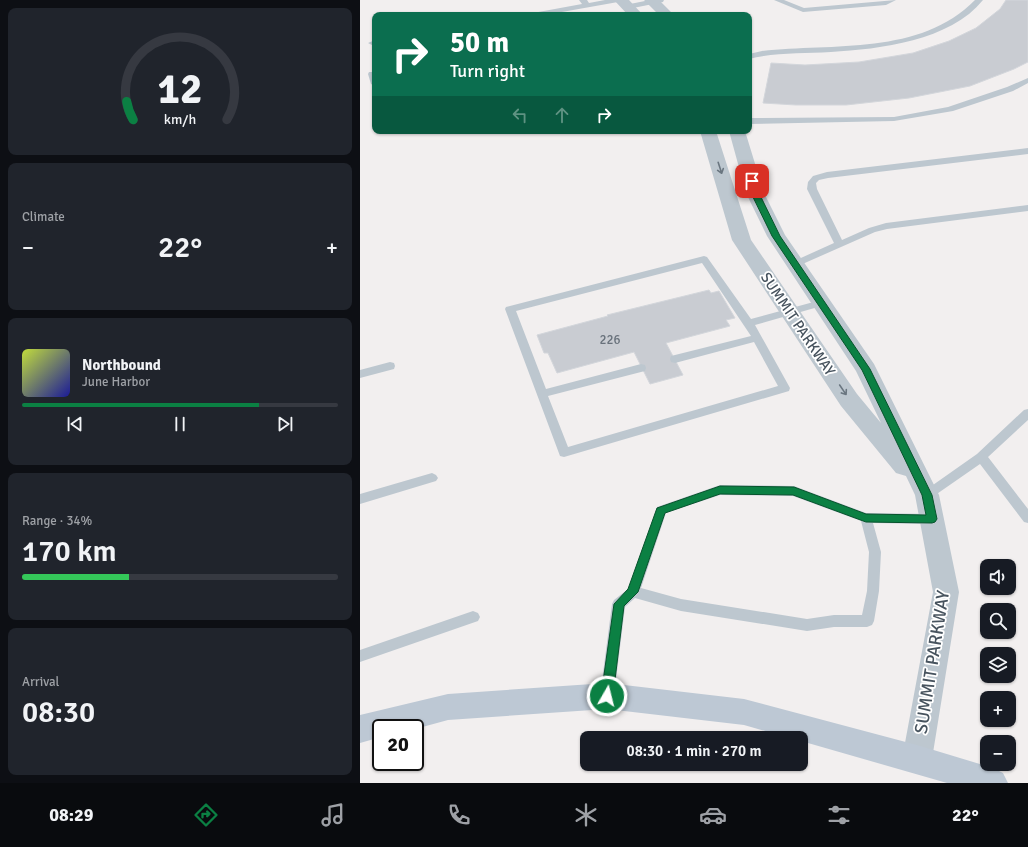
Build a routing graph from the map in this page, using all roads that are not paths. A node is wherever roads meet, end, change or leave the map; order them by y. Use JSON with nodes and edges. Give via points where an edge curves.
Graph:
{"nodes":[{"id":1,"x":778,"y":0,"type":"edge"},
{"id":2,"x":892,"y":0,"type":"edge"},
{"id":3,"x":979,"y":0,"type":"edge"},
{"id":4,"x":655,"y":1,"type":"edge"},
{"id":5,"x":585,"y":2,"type":"edge"},
{"id":6,"x":626,"y":6,"type":"edge"},
{"id":7,"x":545,"y":12,"type":"edge"},
{"id":8,"x":664,"y":12,"type":"edge"},
{"id":9,"x":752,"y":56,"type":"edge"},
{"id":10,"x":1028,"y":80,"type":"edge"},
{"id":11,"x":752,"y":120,"type":"edge"},
{"id":12,"x":709,"y":134,"type":"edge"},
{"id":13,"x":738,"y":134,"type":"edge"},
{"id":14,"x":1028,"y":151,"type":"edge"},
{"id":15,"x":1028,"y":208,"type":"edge"},
{"id":16,"x":840,"y":245,"type":"junction"},
{"id":17,"x":796,"y":264,"type":"junction"},
{"id":18,"x":821,"y":303,"type":"junction"},
{"id":19,"x":790,"y":312,"type":"junction"},
{"id":20,"x":749,"y":323,"type":"junction"},
{"id":21,"x":756,"y":338,"type":"junction"},
{"id":22,"x":675,"y":359,"type":"dead end"},
{"id":23,"x":390,"y":366,"type":"dead end"},
{"id":24,"x":641,"y":368,"type":"dead end"},
{"id":25,"x":360,"y":374,"type":"edge"},
{"id":26,"x":542,"y":394,"type":"junction"},
{"id":27,"x":1028,"y":413,"type":"edge"},
{"id":28,"x":982,"y":456,"type":"junction"},
{"id":29,"x":432,"y":478,"type":"dead end"},
{"id":30,"x":360,"y":499,"type":"edge"},
{"id":31,"x":929,"y":507,"type":"junction"},
{"id":32,"x":866,"y":518,"type":"junction"},
{"id":33,"x":1028,"y":518,"type":"edge"},
{"id":34,"x":633,"y":592,"type":"junction"},
{"id":35,"x":473,"y":617,"type":"dead end"},
{"id":36,"x":360,"y":656,"type":"edge"},
{"id":37,"x":607,"y":696,"type":"junction"},
{"id":38,"x":360,"y":728,"type":"edge"},
{"id":39,"x":917,"y":759,"type":"junction"},
{"id":40,"x":993,"y":783,"type":"edge"}],
"edges":[{"from":1,"to":2,"type":"lane","via":[[803,10],[886,3]]},
{"from":3,"to":9,"type":"lane","via":[[973,8],[943,27],[904,41],[844,51],[778,52]]},
{"from":4,"to":6,"type":"lane"},
{"from":4,"to":8,"type":"street"},
{"from":5,"to":6,"type":"lane"},
{"from":5,"to":7,"type":"lane"},
{"from":10,"to":11,"type":"lane","via":[[1010,89],[950,109],[894,119]]},
{"from":12,"to":19,"type":"street","name":"SUMMIT PARKWAY","one_way":true,"via":[[742,240]]},
{"from":13,"to":17,"type":"street","name":"SUMMIT PARKWAY","via":[[755,193],[776,236]]},
{"from":14,"to":16,"type":"lane","via":[[816,178],[812,182],[812,189]]},
{"from":15,"to":16,"type":"lane","via":[[886,226]]},
{"from":16,"to":17,"type":"lane"},
{"from":17,"to":18,"type":"street","name":"SUMMIT PARKWAY"},
{"from":18,"to":19,"type":"lane"},
{"from":18,"to":31,"type":"street","name":"SUMMIT PARKWAY","via":[[866,369]]},
{"from":19,"to":20,"type":"lane"},
{"from":19,"to":31,"type":"street","name":"SUMMIT PARKWAY","one_way":true,"via":[[849,400]]},
{"from":20,"to":21,"type":"lane"},
{"from":20,"to":26,"type":"lane","via":[[704,259],[510,309]]},
{"from":21,"to":22,"type":"lane"},
{"from":21,"to":26,"type":"lane","via":[[785,388],[564,453]]},
{"from":23,"to":25,"type":"lane"},
{"from":24,"to":26,"type":"lane"},
{"from":27,"to":28,"type":"lane"},
{"from":28,"to":31,"type":"lane"},
{"from":28,"to":33,"type":"lane"},
{"from":29,"to":30,"type":"lane"},
{"from":31,"to":32,"type":"lane"},
{"from":31,"to":39,"type":"street","name":"SUMMIT PARKWAY","via":[[946,592]]},
{"from":32,"to":34,"type":"lane","via":[[794,491],[720,490],[661,510]]},
{"from":32,"to":34,"type":"lane","via":[[875,552],[873,591],[866,621],[834,621],[807,625],[681,605]]},
{"from":34,"to":37,"type":"lane","via":[[619,604]]},
{"from":35,"to":36,"type":"lane"},
{"from":37,"to":38,"type":"main road","via":[[448,707]]},
{"from":37,"to":39,"type":"main road","via":[[744,712]]},
{"from":39,"to":40,"type":"main road"}]}
